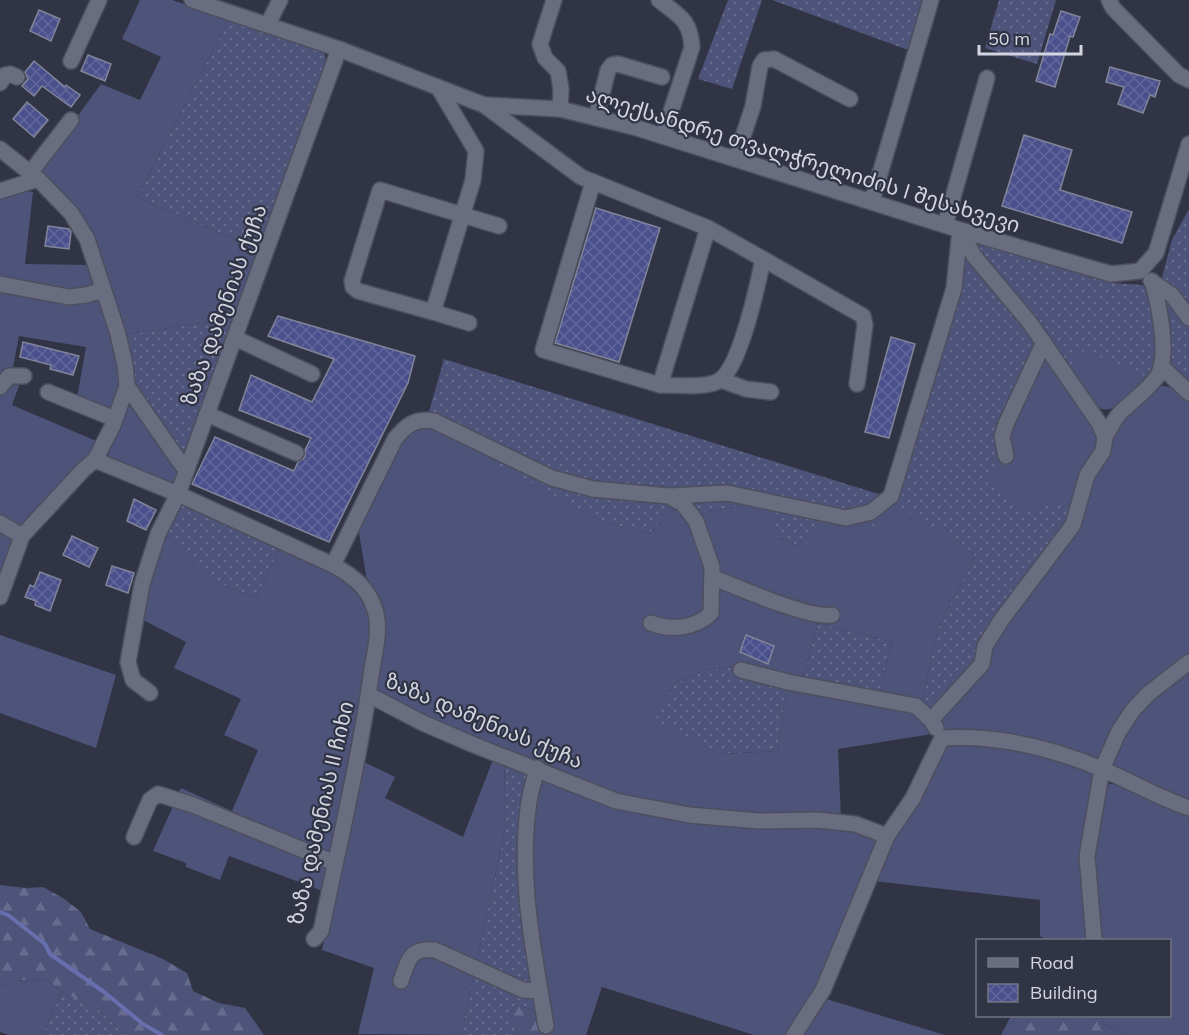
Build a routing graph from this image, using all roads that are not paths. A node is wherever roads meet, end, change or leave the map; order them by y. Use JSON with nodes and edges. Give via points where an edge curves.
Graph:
{"nodes":[{"id":1,"x":99,"y":0,"type":"edge"},
{"id":2,"x":192,"y":0,"type":"edge"},
{"id":3,"x":280,"y":0,"type":"edge"},
{"id":4,"x":554,"y":0,"type":"edge"},
{"id":5,"x":659,"y":0,"type":"edge"},
{"id":6,"x":931,"y":0,"type":"edge"},
{"id":7,"x":1109,"y":0,"type":"edge"},
{"id":8,"x":268,"y":24,"type":"junction"},
{"id":9,"x":339,"y":49,"type":"junction"},
{"id":10,"x":71,"y":62,"type":"dead end"},
{"id":11,"x":662,"y":77,"type":"dead end"},
{"id":12,"x":17,"y":78,"type":"dead end"},
{"id":13,"x":987,"y":78,"type":"dead end"},
{"id":14,"x":1189,"y":80,"type":"edge"},
{"id":15,"x":0,"y":83,"type":"edge"},
{"id":16,"x":438,"y":87,"type":"junction"},
{"id":17,"x":850,"y":99,"type":"dead end"},
{"id":18,"x":483,"y":105,"type":"junction"},
{"id":19,"x":561,"y":109,"type":"junction"},
{"id":20,"x":596,"y":118,"type":"junction"},
{"id":21,"x":71,"y":120,"type":"dead end"},
{"id":22,"x":663,"y":136,"type":"junction"},
{"id":23,"x":1189,"y":144,"type":"edge"},
{"id":24,"x":0,"y":149,"type":"edge"},
{"id":25,"x":736,"y":158,"type":"junction"},
{"id":26,"x":34,"y":176,"type":"junction"},
{"id":27,"x":593,"y":182,"type":"junction"},
{"id":28,"x":0,"y":190,"type":"edge"},
{"id":29,"x":872,"y":201,"type":"junction"},
{"id":30,"x":462,"y":215,"type":"junction"},
{"id":31,"x":945,"y":225,"type":"junction"},
{"id":32,"x":499,"y":226,"type":"dead end"},
{"id":33,"x":708,"y":228,"type":"junction"},
{"id":34,"x":960,"y":230,"type":"junction"},
{"id":35,"x":763,"y":259,"type":"junction"},
{"id":36,"x":1140,"y":271,"type":"junction"},
{"id":37,"x":1152,"y":281,"type":"junction"},
{"id":38,"x":0,"y":284,"type":"edge"},
{"id":39,"x":103,"y":290,"type":"junction"},
{"id":40,"x":433,"y":312,"type":"junction"},
{"id":41,"x":1189,"y":318,"type":"edge"},
{"id":42,"x":469,"y":323,"type":"dead end"},
{"id":43,"x":235,"y":338,"type":"junction"},
{"id":44,"x":1044,"y":342,"type":"junction"},
{"id":45,"x":1161,"y":366,"type":"junction"},
{"id":46,"x":312,"y":374,"type":"dead end"},
{"id":47,"x":24,"y":376,"type":"dead end"},
{"id":48,"x":721,"y":380,"type":"junction"},
{"id":49,"x":857,"y":384,"type":"dead end"},
{"id":50,"x":127,"y":386,"type":"junction"},
{"id":51,"x":660,"y":386,"type":"junction"},
{"id":52,"x":0,"y":387,"type":"edge"},
{"id":53,"x":48,"y":392,"type":"dead end"},
{"id":54,"x":771,"y":392,"type":"dead end"},
{"id":55,"x":1189,"y":393,"type":"edge"},
{"id":56,"x":207,"y":414,"type":"junction"},
{"id":57,"x":115,"y":418,"type":"junction"},
{"id":58,"x":1105,"y":437,"type":"junction"},
{"id":59,"x":296,"y":453,"type":"dead end"},
{"id":60,"x":1006,"y":456,"type":"dead end"},
{"id":61,"x":95,"y":460,"type":"junction"},
{"id":62,"x":187,"y":469,"type":"junction"},
{"id":63,"x":178,"y":494,"type":"junction"},
{"id":64,"x":669,"y":496,"type":"junction"},
{"id":65,"x":0,"y":523,"type":"edge"},
{"id":66,"x":22,"y":536,"type":"junction"},
{"id":67,"x":333,"y":565,"type":"junction"},
{"id":68,"x":712,"y":577,"type":"junction"},
{"id":69,"x":0,"y":597,"type":"edge"},
{"id":70,"x":832,"y":615,"type":"dead end"},
{"id":71,"x":651,"y":623,"type":"dead end"},
{"id":72,"x":1186,"y":666,"type":"edge"},
{"id":73,"x":741,"y":670,"type":"dead end"},
{"id":74,"x":150,"y":693,"type":"dead end"},
{"id":75,"x":369,"y":695,"type":"junction"},
{"id":76,"x":931,"y":720,"type":"junction"},
{"id":77,"x":942,"y":738,"type":"junction"},
{"id":78,"x":537,"y":768,"type":"junction"},
{"id":79,"x":1102,"y":769,"type":"junction"},
{"id":80,"x":1189,"y":808,"type":"edge"},
{"id":81,"x":887,"y":836,"type":"junction"},
{"id":82,"x":134,"y":837,"type":"dead end"},
{"id":83,"x":335,"y":863,"type":"junction"},
{"id":84,"x":314,"y":939,"type":"dead end"},
{"id":85,"x":1094,"y":939,"type":"edge"},
{"id":86,"x":401,"y":981,"type":"dead end"},
{"id":87,"x":540,"y":991,"type":"junction"},
{"id":88,"x":546,"y":1026,"type":"dead end"},
{"id":89,"x":798,"y":1033,"type":"edge"}],
"edges":[{"from":1,"to":10,"type":"street"},
{"from":2,"to":8,"type":"street","name":"ალექსანდრე თვალჭრელიძის I შესახვევი"},
{"from":3,"to":8,"type":"street"},
{"from":4,"to":19,"type":"street","via":[[540,44],[545,58],[558,70]]},
{"from":5,"to":22,"type":"street","via":[[687,23],[692,46]]},
{"from":6,"to":29,"type":"street"},
{"from":7,"to":14,"type":"street","via":[[1179,75]]},
{"from":8,"to":9,"type":"street","name":"ალექსანდრე თვალჭრელიძის I შესახვევი"},
{"from":9,"to":16,"type":"street","name":"ალექსანდრე თვალჭრელიძის I შესახვევი"},
{"from":9,"to":43,"type":"street","name":"ზაზა დამენიას ქუჩა"},
{"from":11,"to":20,"type":"street","via":[[612,65]]},
{"from":12,"to":15,"type":"street","via":[[5,75]]},
{"from":13,"to":31,"type":"street"},
{"from":16,"to":18,"type":"street","name":"ალექსანდრე თვალჭრელიძის I შესახვევი"},
{"from":16,"to":30,"type":"street","via":[[476,151],[473,180]]},
{"from":17,"to":25,"type":"street","via":[[774,59],[764,60]]},
{"from":18,"to":19,"type":"street","name":"ალექსანდრე თვალჭრელიძის I შესახვევი"},
{"from":18,"to":27,"type":"street"},
{"from":19,"to":20,"type":"street","name":"ალექსანდრე თვალჭრელიძის I შესახვევი"},
{"from":20,"to":22,"type":"street","name":"ალექსანდრე თვალჭრელიძის I შესახვევი"},
{"from":21,"to":26,"type":"street"},
{"from":22,"to":25,"type":"street","name":"ალექსანდრე თვალჭრელიძის I შესახვევი"},
{"from":23,"to":36,"type":"street","via":[[1156,253]]},
{"from":24,"to":26,"type":"street"},
{"from":25,"to":29,"type":"street","name":"ალექსანდრე თვალჭრელიძის I შესახვევი"},
{"from":26,"to":28,"type":"street"},
{"from":26,"to":39,"type":"street","via":[[71,213],[87,239]]},
{"from":27,"to":33,"type":"street"},
{"from":27,"to":51,"type":"street","via":[[543,350]]},
{"from":29,"to":31,"type":"street","name":"ალექსანდრე თვალჭრელიძის I შესახვევი"},
{"from":30,"to":32,"type":"street"},
{"from":30,"to":40,"type":"street"},
{"from":30,"to":40,"type":"street","via":[[380,190],[352,281],[358,291]]},
{"from":31,"to":34,"type":"street","name":"ალექსანდრე თვალჭრელიძის I შესახვევი"},
{"from":33,"to":35,"type":"street"},
{"from":33,"to":51,"type":"street"},
{"from":34,"to":36,"type":"street","name":"ალექსანდრე თვალჭრელიძის I შესახვევი","via":[[1111,274]]},
{"from":34,"to":44,"type":"street","via":[[974,256]]},
{"from":34,"to":64,"type":"street","via":[[954,288],[891,496],[871,512],[846,518],[727,493]]},
{"from":35,"to":48,"type":"street","via":[[738,349]]},
{"from":35,"to":49,"type":"street","via":[[863,316]]},
{"from":36,"to":37,"type":"street"},
{"from":37,"to":41,"type":"street","via":[[1172,295]]},
{"from":37,"to":45,"type":"street","via":[[1158,300]]},
{"from":38,"to":39,"type":"street","via":[[69,297]]},
{"from":39,"to":50,"type":"street","via":[[118,334]]},
{"from":40,"to":42,"type":"street"},
{"from":43,"to":46,"type":"street"},
{"from":43,"to":56,"type":"street","name":"ზაზა დამენიას ქუჩა"},
{"from":44,"to":58,"type":"street"},
{"from":44,"to":60,"type":"street","via":[[1006,424],[1002,437]]},
{"from":45,"to":55,"type":"street"},
{"from":45,"to":58,"type":"street","via":[[1146,390],[1118,415]]},
{"from":47,"to":52,"type":"street","via":[[9,376]]},
{"from":48,"to":51,"type":"street","via":[[707,385]]},
{"from":48,"to":54,"type":"street"},
{"from":50,"to":57,"type":"street"},
{"from":50,"to":62,"type":"street"},
{"from":53,"to":57,"type":"street"},
{"from":56,"to":59,"type":"street"},
{"from":56,"to":62,"type":"street","name":"ზაზა დამენიას ქუჩა"},
{"from":57,"to":61,"type":"street"},
{"from":58,"to":76,"type":"street","via":[[1103,451],[1087,475],[1073,525],[1002,619],[985,646],[982,664]]},
{"from":61,"to":63,"type":"street"},
{"from":61,"to":66,"type":"street"},
{"from":62,"to":63,"type":"street","name":"ზაზა დამენიას ქუჩა"},
{"from":63,"to":67,"type":"street","name":"ზაზა დამენიას ქუჩა"},
{"from":63,"to":74,"type":"street","via":[[158,534],[142,584],[130,643],[128,662],[132,680]]},
{"from":64,"to":67,"type":"street","via":[[569,484],[434,421],[414,422],[395,439]]},
{"from":64,"to":68,"type":"street","via":[[683,504],[696,520]]},
{"from":65,"to":66,"type":"street"},
{"from":66,"to":69,"type":"street"},
{"from":67,"to":75,"type":"street","name":"ზაზა დამენიას ქუჩა","via":[[366,589],[376,612]]},
{"from":68,"to":70,"type":"street","via":[[807,613]]},
{"from":68,"to":71,"type":"street","via":[[711,613],[705,619],[692,625],[663,628]]},
{"from":72,"to":79,"type":"street","via":[[1133,710]]},
{"from":73,"to":76,"type":"street","via":[[916,706]]},
{"from":75,"to":78,"type":"street","name":"ზაზა დამენიას ქუჩა","via":[[433,727]]},
{"from":75,"to":83,"type":"street","name":"ზაზა დამენიას II ჩიხი"},
{"from":76,"to":77,"type":"street"},
{"from":77,"to":79,"type":"street","via":[[1013,740]]},
{"from":77,"to":81,"type":"street","via":[[913,798]]},
{"from":78,"to":81,"type":"street","name":"ზაზა დამენიას ქუჩა","via":[[616,801],[689,815],[855,824]]},
{"from":78,"to":87,"type":"street","via":[[528,807],[525,855],[528,910]]},
{"from":79,"to":80,"type":"street"},
{"from":79,"to":85,"type":"street","via":[[1087,856]]},
{"from":81,"to":89,"type":"street","via":[[822,990]]},
{"from":82,"to":83,"type":"street","via":[[150,800],[158,794]]},
{"from":83,"to":84,"type":"street","name":"ზაზა დამენიას II ჩიხი","via":[[321,931]]},
{"from":86,"to":87,"type":"street","via":[[415,952],[425,949],[523,990]]},
{"from":87,"to":88,"type":"street"}]}
